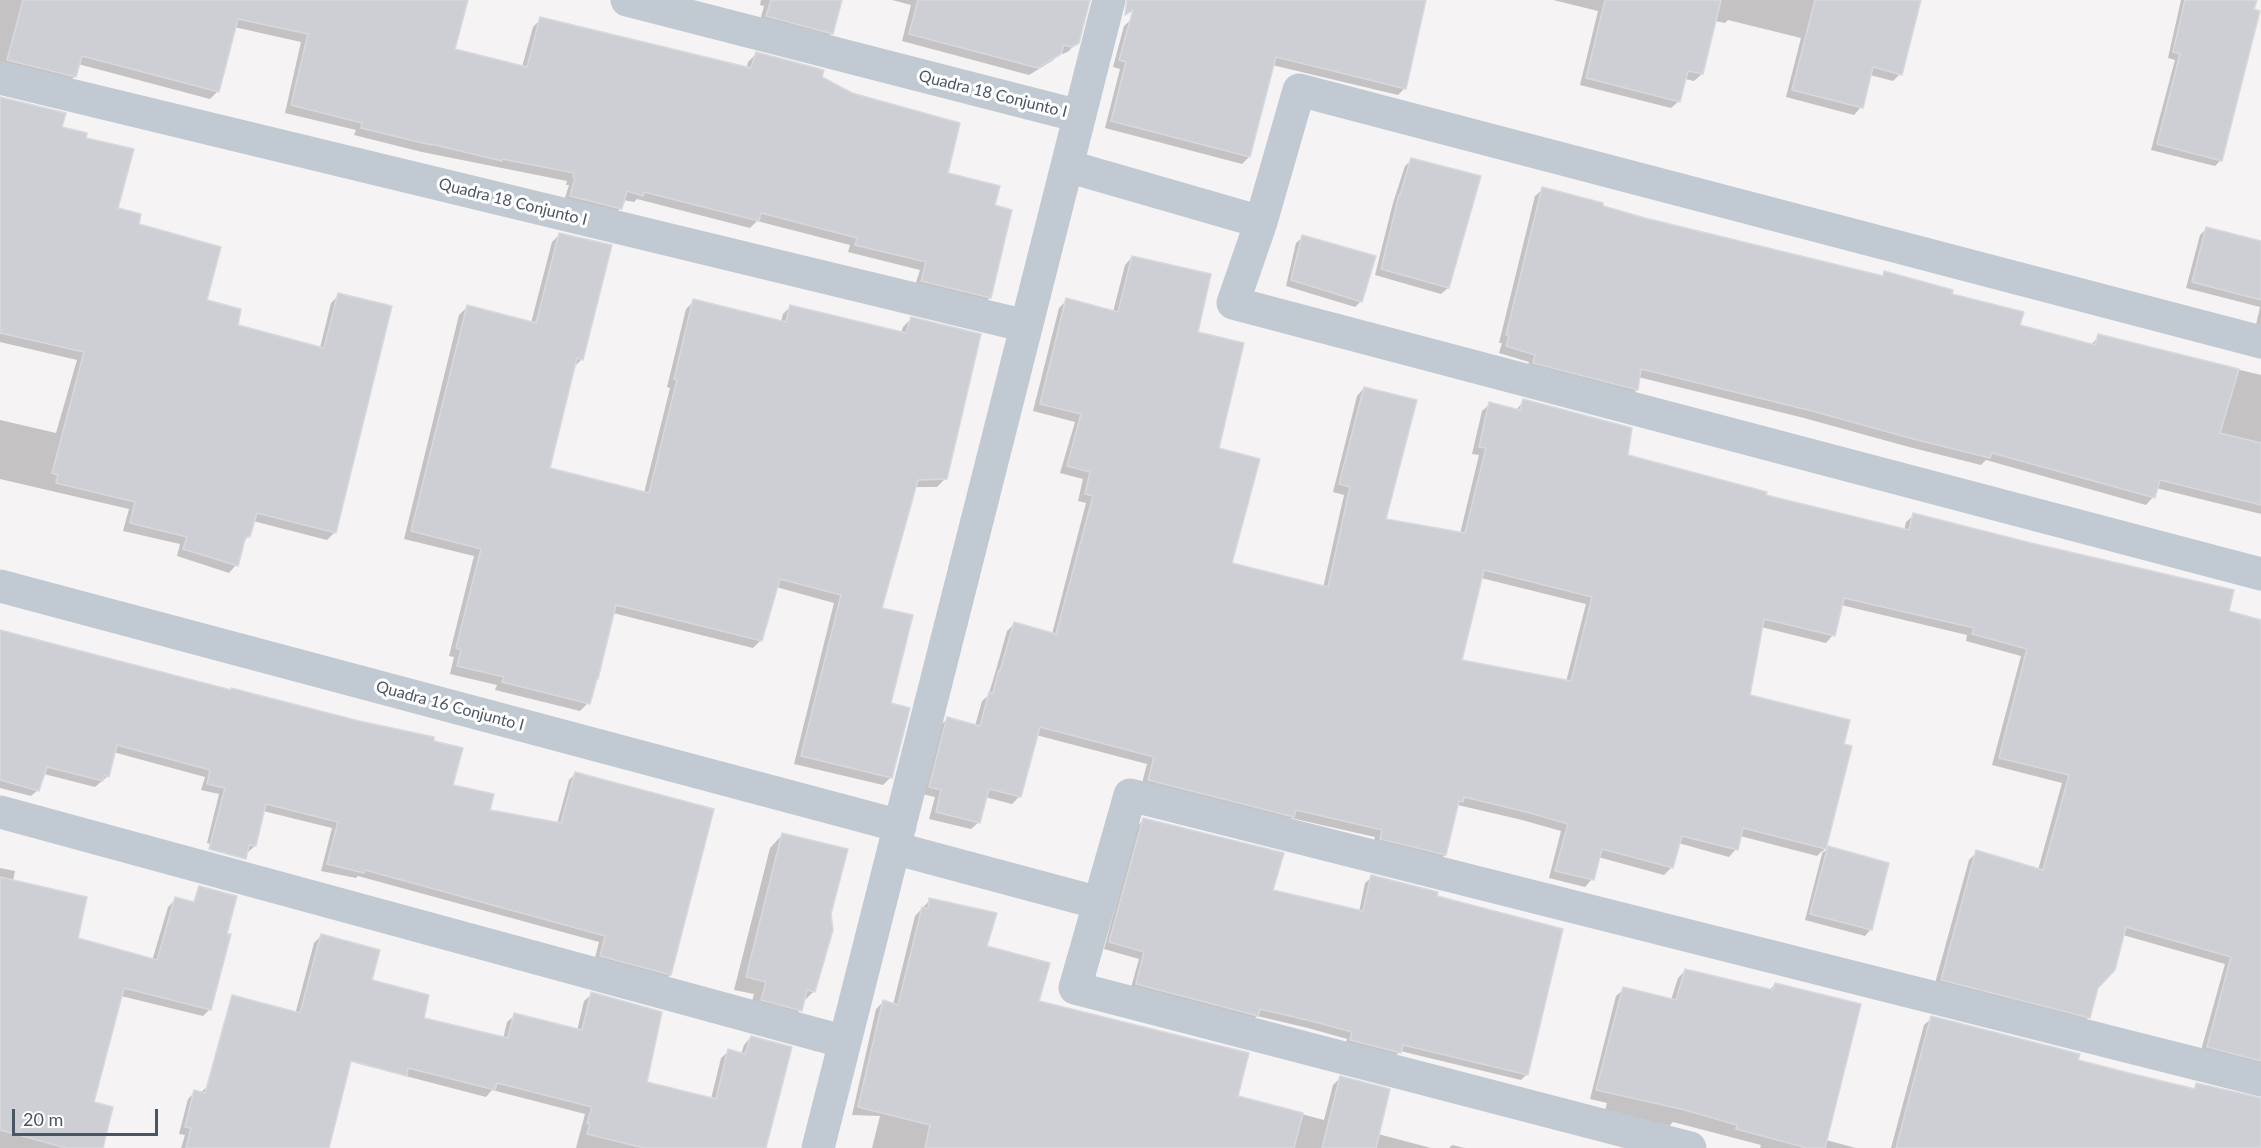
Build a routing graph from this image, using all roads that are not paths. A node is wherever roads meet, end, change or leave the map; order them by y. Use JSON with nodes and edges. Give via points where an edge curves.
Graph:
{"nodes":[{"id":1,"x":627,"y":0,"type":"edge"},
{"id":2,"x":1108,"y":0,"type":"edge"},
{"id":3,"x":0,"y":78,"type":"edge"},
{"id":4,"x":1079,"y":116,"type":"junction"},
{"id":5,"x":1067,"y":166,"type":"junction"},
{"id":6,"x":1261,"y":222,"type":"junction"},
{"id":7,"x":1026,"y":326,"type":"junction"},
{"id":8,"x":2261,"y":342,"type":"edge"},
{"id":9,"x":2261,"y":574,"type":"edge"},
{"id":10,"x":0,"y":586,"type":"edge"},
{"id":11,"x":0,"y":812,"type":"edge"},
{"id":12,"x":897,"y":837,"type":"junction"},
{"id":13,"x":1099,"y":903,"type":"junction"},
{"id":14,"x":845,"y":1042,"type":"junction"},
{"id":15,"x":2261,"y":1080,"type":"edge"},
{"id":16,"x":818,"y":1148,"type":"edge"},
{"id":17,"x":1690,"y":1148,"type":"edge"}],
"edges":[{"from":1,"to":4,"type":"street","name":"Quadra 18 Conjunto I"},
{"from":2,"to":4,"type":"street"},
{"from":3,"to":7,"type":"street","name":"Quadra 18 Conjunto I"},
{"from":4,"to":5,"type":"street"},
{"from":5,"to":6,"type":"street"},
{"from":5,"to":7,"type":"street"},
{"from":6,"to":8,"type":"street","via":[[1299,90]]},
{"from":6,"to":9,"type":"street","via":[[1233,303]]},
{"from":7,"to":12,"type":"street"},
{"from":10,"to":12,"type":"street","name":"Quadra 16 Conjunto I"},
{"from":11,"to":14,"type":"street"},
{"from":12,"to":13,"type":"street","name":"Quadra 16 Conjunto I"},
{"from":12,"to":14,"type":"street"},
{"from":13,"to":15,"type":"street","via":[[1130,795]]},
{"from":13,"to":17,"type":"street","via":[[1075,988]]},
{"from":14,"to":16,"type":"street"}]}
